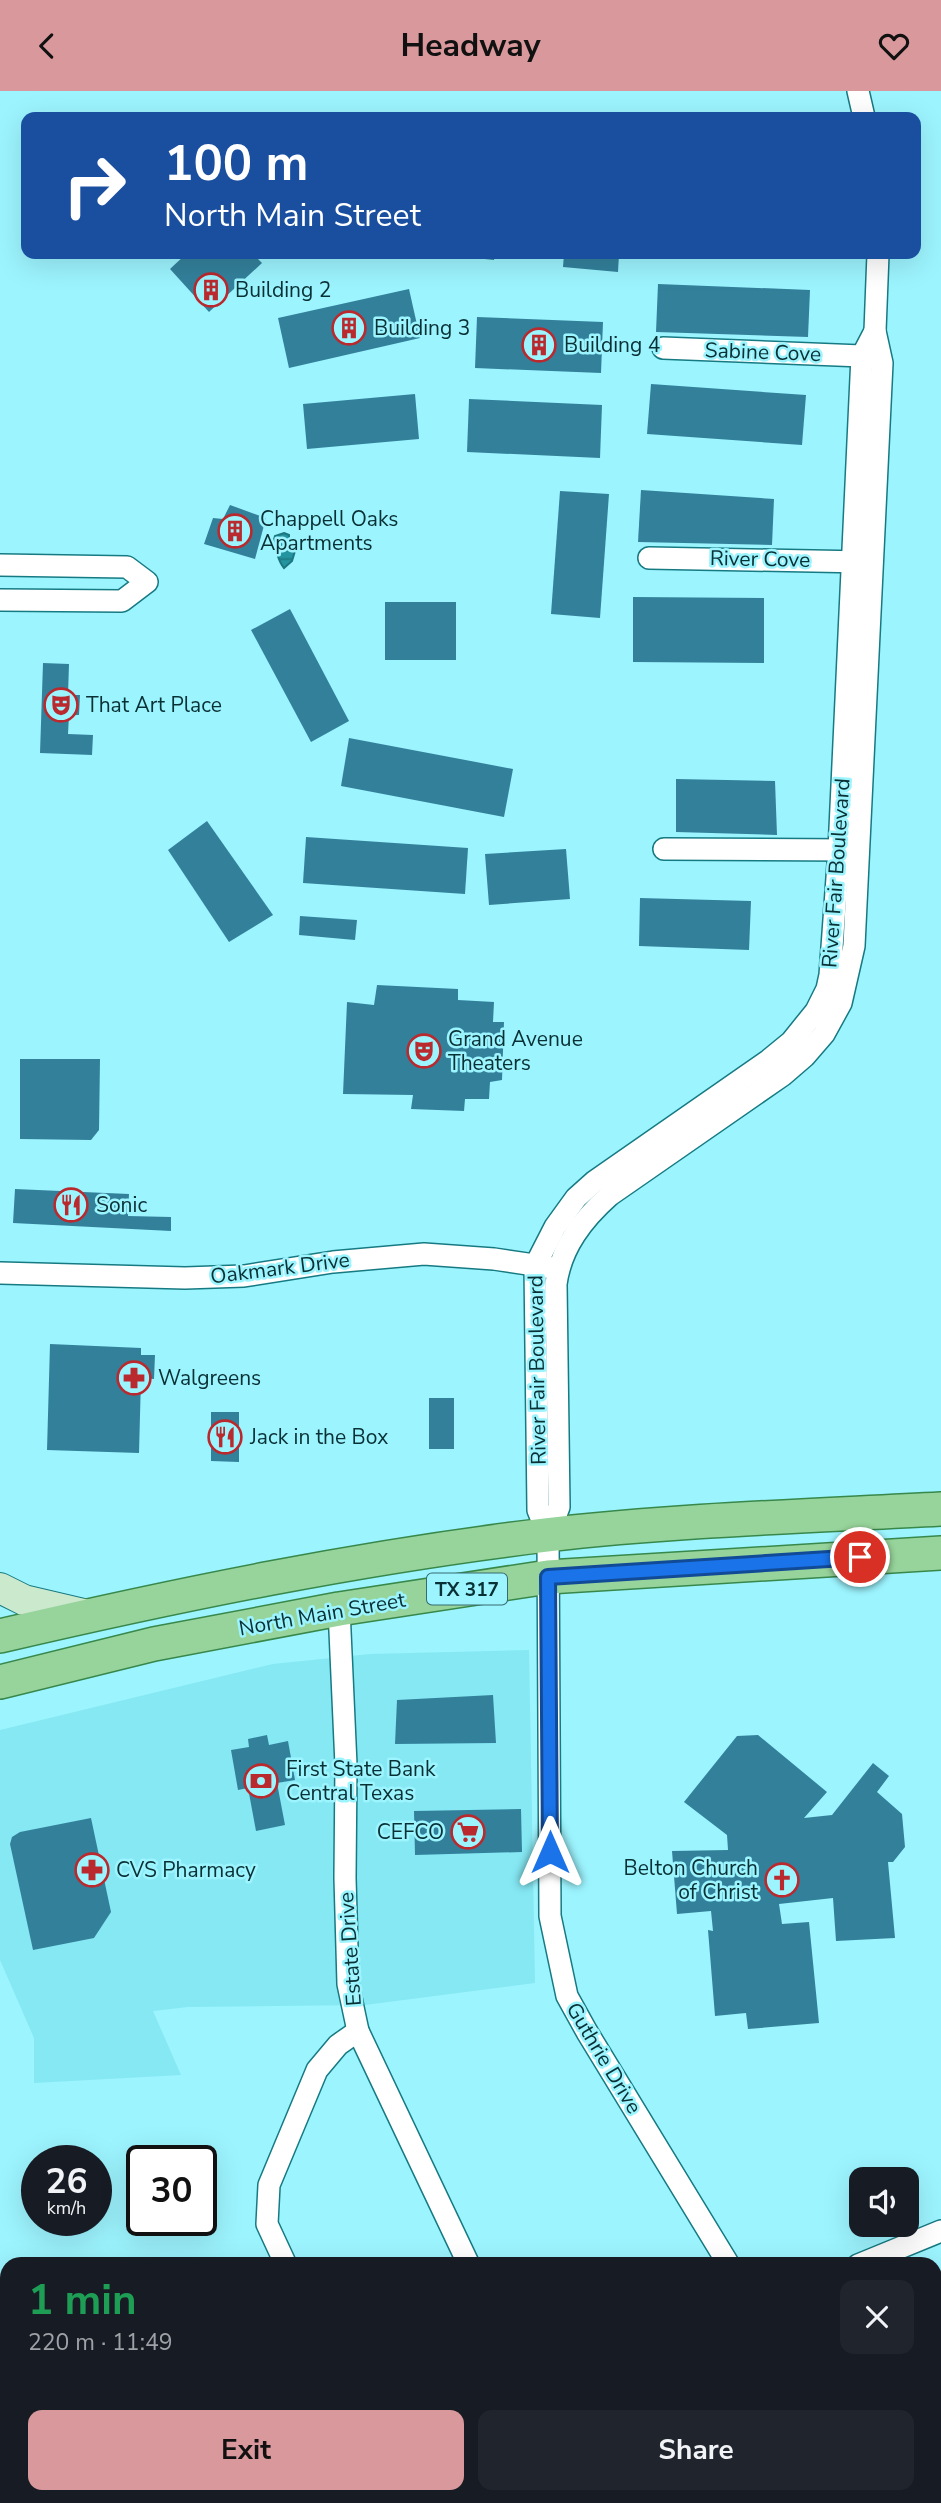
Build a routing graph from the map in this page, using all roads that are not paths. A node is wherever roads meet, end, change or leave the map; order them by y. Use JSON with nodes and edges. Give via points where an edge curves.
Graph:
{"nodes":[{"id":1,"x":858,"y":91,"type":"edge"},
{"id":2,"x":863,"y":112,"type":"edge"},
{"id":3,"x":878,"y":259,"type":"edge"},
{"id":4,"x":875,"y":331,"type":"junction"},
{"id":5,"x":663,"y":348,"type":"dead end"},
{"id":6,"x":862,"y":356,"type":"junction"},
{"id":7,"x":649,"y":558,"type":"dead end"},
{"id":8,"x":862,"y":562,"type":"junction"},
{"id":9,"x":0,"y":565,"type":"edge"},
{"id":10,"x":79,"y":567,"type":"junction"},
{"id":11,"x":0,"y":600,"type":"edge"},
{"id":12,"x":79,"y":601,"type":"junction"},
{"id":13,"x":664,"y":849,"type":"dead end"},
{"id":14,"x":849,"y":850,"type":"junction"},
{"id":15,"x":823,"y":1017,"type":"junction"},
{"id":16,"x":535,"y":1266,"type":"junction"},
{"id":17,"x":558,"y":1269,"type":"junction"},
{"id":18,"x":0,"y":1273,"type":"edge"},
{"id":19,"x":941,"y":1509,"type":"edge"},
{"id":20,"x":548,"y":1535,"type":"junction"},
{"id":21,"x":941,"y":1553,"type":"edge"},
{"id":22,"x":548,"y":1577,"type":"junction"},
{"id":23,"x":0,"y":1588,"type":"edge"},
{"id":24,"x":339,"y":1609,"type":"junction"},
{"id":25,"x":88,"y":1615,"type":"junction"},
{"id":26,"x":0,"y":1636,"type":"edge"},
{"id":27,"x":0,"y":1682,"type":"edge"},
{"id":28,"x":358,"y":2031,"type":"junction"},
{"id":29,"x":941,"y":2231,"type":"edge"},
{"id":30,"x":282,"y":2257,"type":"edge"},
{"id":31,"x":465,"y":2257,"type":"edge"},
{"id":32,"x":724,"y":2257,"type":"edge"},
{"id":33,"x":878,"y":2257,"type":"edge"}],
"edges":[{"from":1,"to":2,"type":"street"},
{"from":3,"to":4,"type":"street","name":"River Fair Boulevard"},
{"from":4,"to":6,"type":"street","name":"River Fair Boulevard"},
{"from":4,"to":8,"type":"street","name":"River Fair Boulevard","via":[[882,363]]},
{"from":5,"to":6,"type":"street","name":"Sabine Cove"},
{"from":6,"to":8,"type":"street","name":"River Fair Boulevard"},
{"from":7,"to":8,"type":"street","name":"River Cove"},
{"from":8,"to":14,"type":"street","name":"River Fair Boulevard"},
{"from":9,"to":10,"type":"street"},
{"from":10,"to":12,"type":"street"},
{"from":10,"to":12,"type":"street","via":[[127,567],[147,582],[122,601]]},
{"from":11,"to":12,"type":"street"},
{"from":13,"to":14,"type":"street"},
{"from":14,"to":15,"type":"street","name":"River Fair Boulevard"},
{"from":15,"to":16,"type":"street","name":"River Fair Boulevard","via":[[769,1061],[576,1198]]},
{"from":15,"to":17,"type":"street","name":"River Fair Boulevard","via":[[805,1056],[783,1075],[590,1213],[569,1242]]},
{"from":16,"to":17,"type":"street","name":"Oakmark Drive"},
{"from":16,"to":18,"type":"street","name":"Oakmark Drive","via":[[424,1254],[244,1276]]},
{"from":16,"to":20,"type":"street","name":"River Fair Boulevard","via":[[538,1510]]},
{"from":17,"to":20,"type":"street","name":"River Fair Boulevard","via":[[559,1507]]},
{"from":19,"to":20,"type":"main road","name":"North Main Street","number":"TX 317"},
{"from":20,"to":22,"type":"street","name":"River Fair Boulevard"},
{"from":20,"to":25,"type":"main road","name":"North Main Street","number":"TX 317","via":[[340,1565]]},
{"from":21,"to":22,"type":"main road","name":"North Main Street","number":"TX 317"},
{"from":22,"to":24,"type":"main road","name":"North Main Street","number":"TX 317"},
{"from":22,"to":32,"type":"street","name":"Guthrie Drive","via":[[550,1916],[567,1996]]},
{"from":23,"to":25,"type":"main road","via":[[24,1600]]},
{"from":24,"to":27,"type":"main road","name":"North Main Street","number":"TX 317","via":[[154,1644]]},
{"from":24,"to":28,"type":"street","name":"Estate Drive","via":[[348,1985]]},
{"from":25,"to":26,"type":"main road","name":"North Main Street","number":"TX 317"},
{"from":28,"to":30,"type":"street","via":[[338,2045],[317,2070],[268,2185],[267,2224]]},
{"from":28,"to":31,"type":"street","name":"Estate Drive"},
{"from":29,"to":33,"type":"street"}]}
